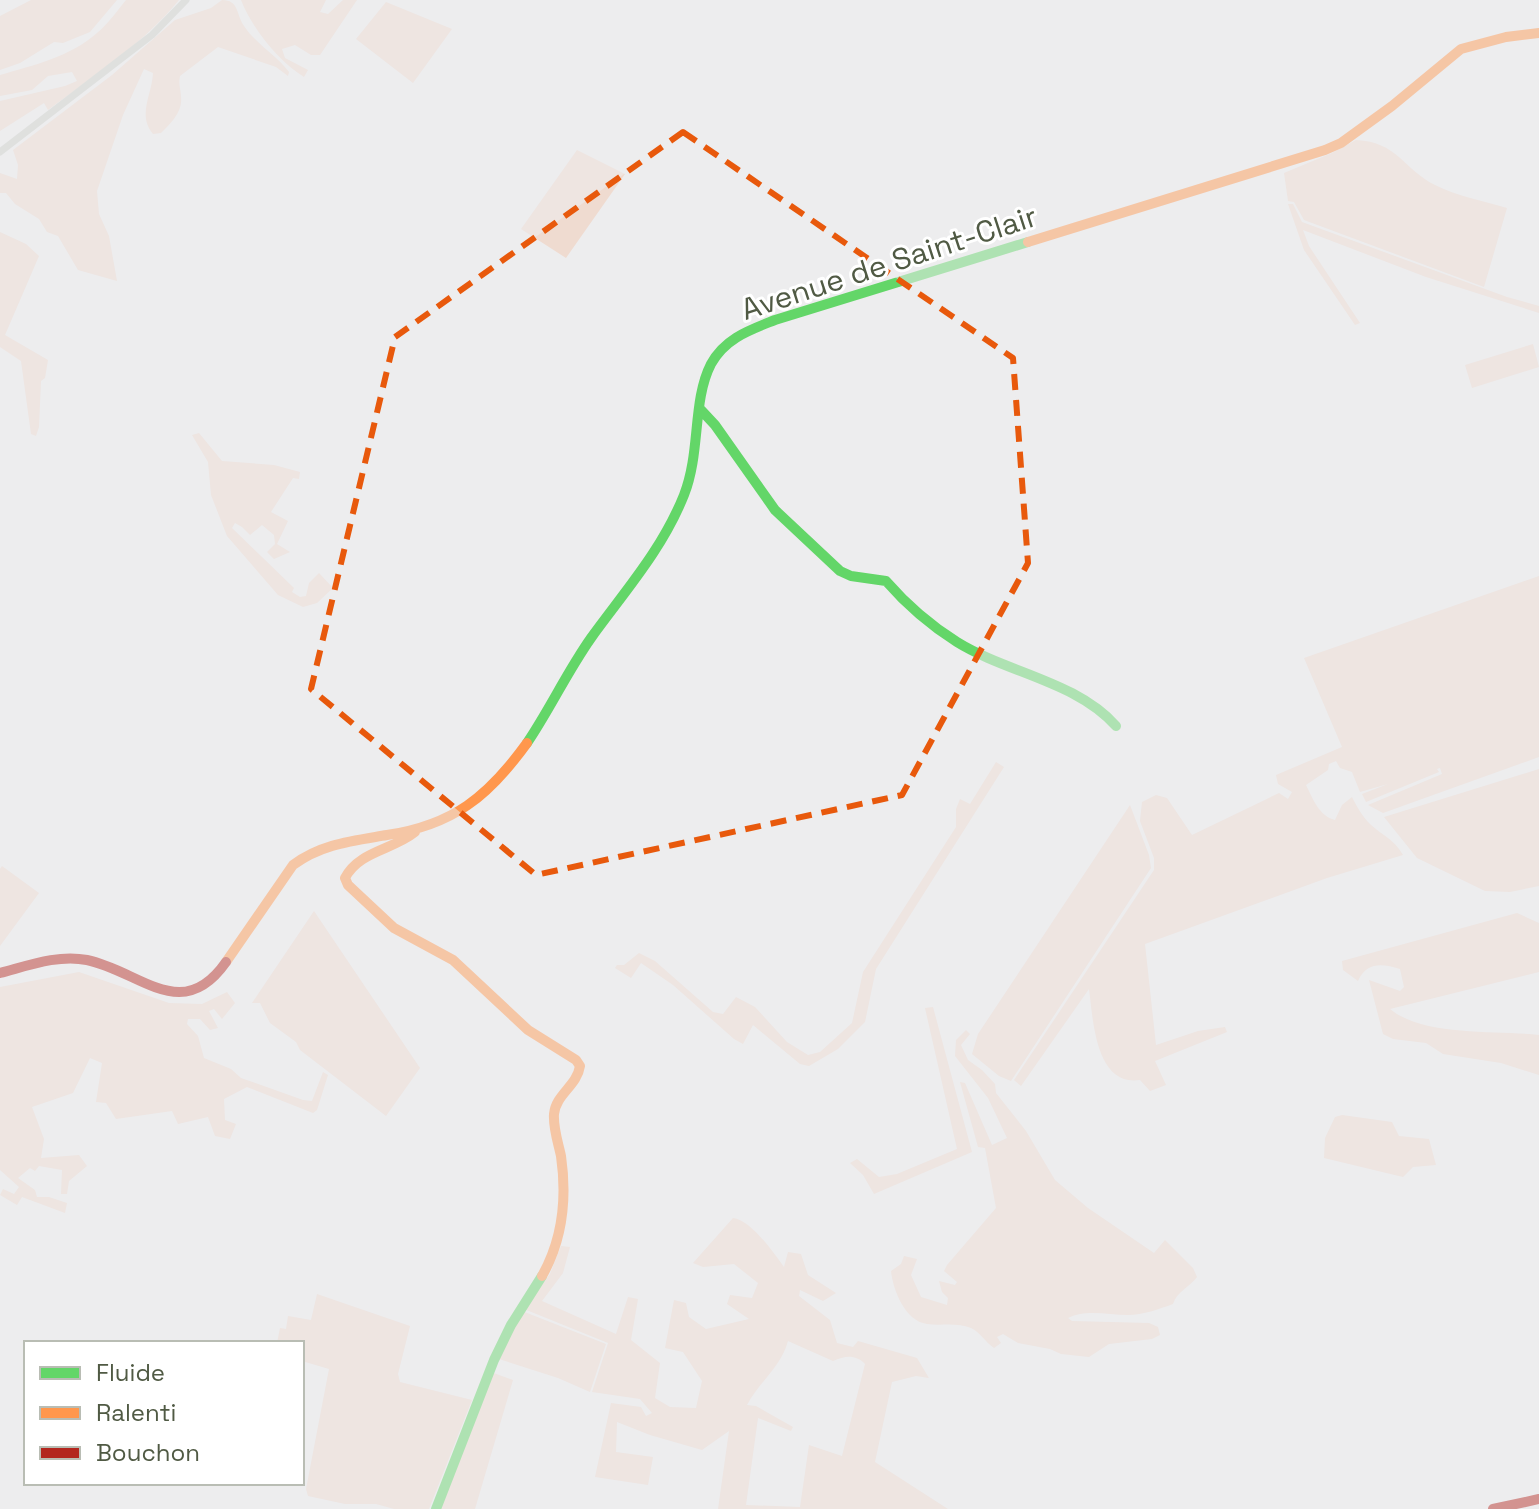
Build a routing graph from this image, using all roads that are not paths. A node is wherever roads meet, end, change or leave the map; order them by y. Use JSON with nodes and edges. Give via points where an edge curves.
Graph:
{"nodes":[{"id":1,"x":186,"y":0,"type":"edge"},
{"id":2,"x":1539,"y":33,"type":"edge"},
{"id":3,"x":0,"y":152,"type":"edge"},
{"id":4,"x":701,"y":410,"type":"junction"},
{"id":5,"x":1116,"y":726,"type":"dead end"},
{"id":6,"x":416,"y":832,"type":"junction"},
{"id":7,"x":0,"y":973,"type":"edge"},
{"id":8,"x":1539,"y":1499,"type":"edge"},
{"id":9,"x":436,"y":1509,"type":"edge"},
{"id":10,"x":1493,"y":1509,"type":"edge"}],
"edges":[{"from":1,"to":3,"type":"street","via":[[152,35]]},
{"from":2,"to":4,"type":"street","name":"Avenue de Saint-Clair","via":[[1461,49],[1325,150],[743,333],[730,340],[711,364]]},
{"from":4,"to":5,"type":"street","via":[[775,510],[840,571],[886,581],[906,604],[968,649],[1078,697],[1102,710]]},
{"from":4,"to":6,"type":"street","name":"Avenue de Saint-Clair","via":[[693,467],[656,553],[590,640],[498,782],[469,807]]},
{"from":6,"to":7,"type":"street","name":"Avenue de Saint-Clair","via":[[328,845],[303,855],[214,979],[200,990],[175,994],[88,960]]},
{"from":6,"to":9,"type":"street","via":[[405,843],[350,866],[348,885],[394,928],[453,960],[528,1030],[580,1066],[577,1079],[554,1109],[564,1205],[555,1253],[492,1364]]},
{"from":8,"to":10,"type":"street"}]}
